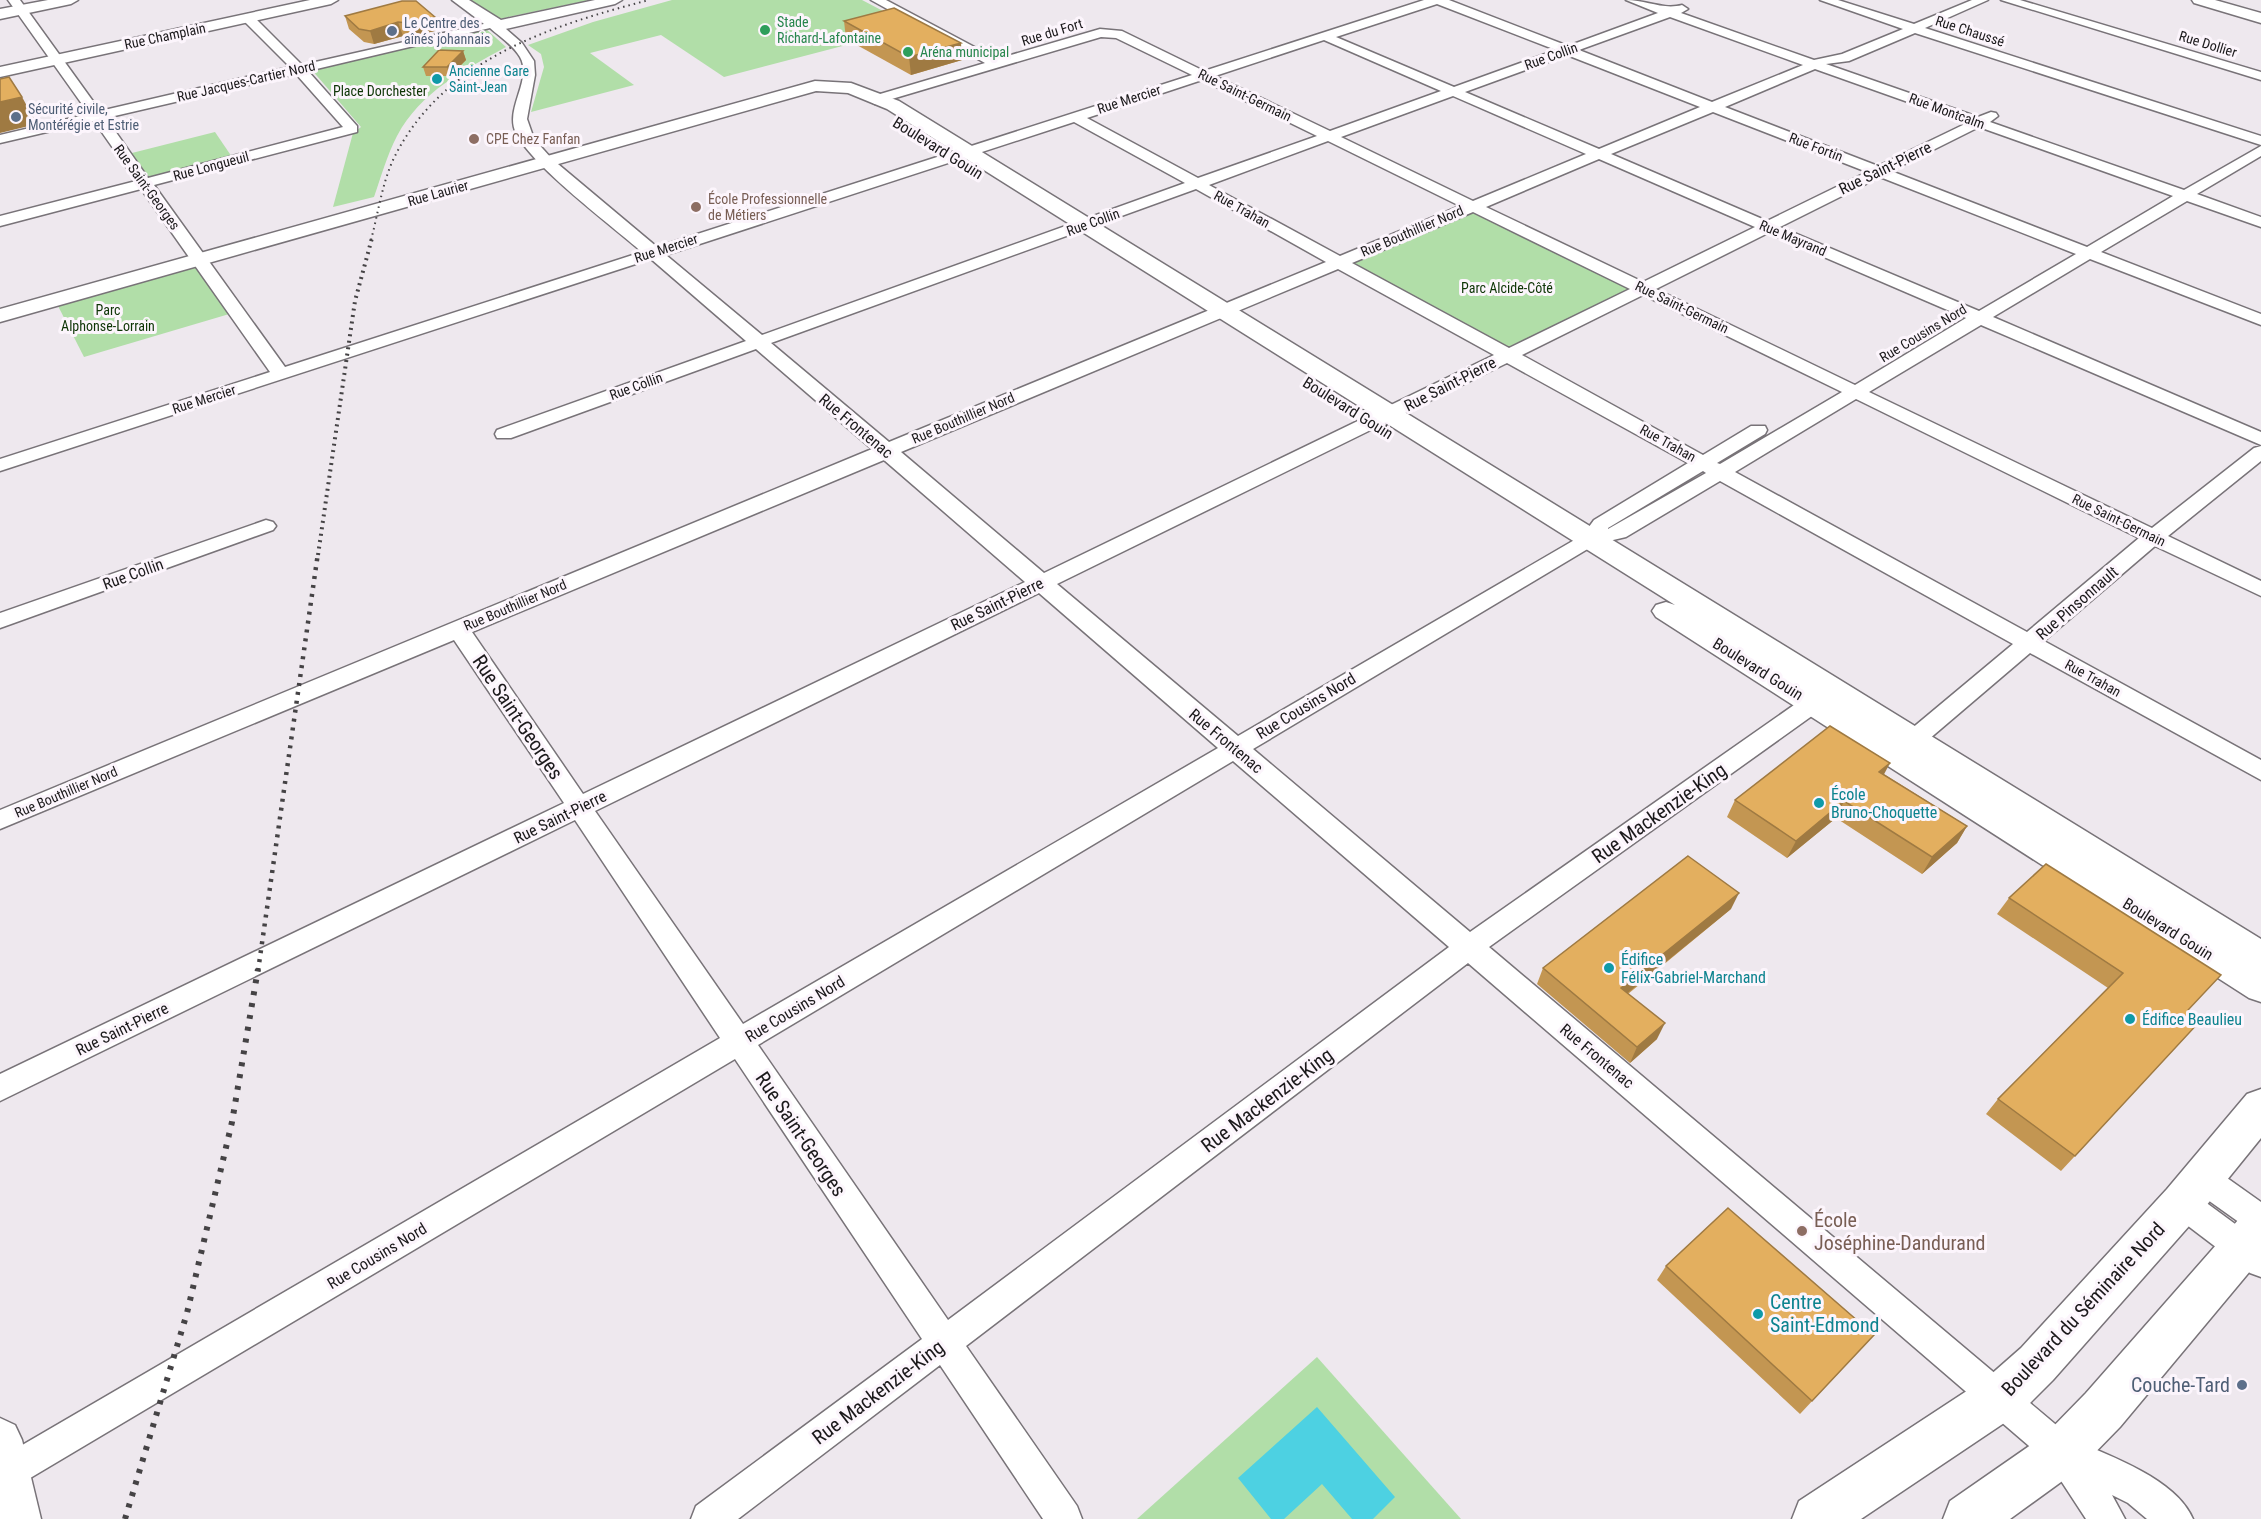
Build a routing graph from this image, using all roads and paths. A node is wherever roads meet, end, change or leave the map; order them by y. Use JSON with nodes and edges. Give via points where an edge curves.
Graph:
{"nodes":[{"id":1,"x":71,"y":0,"type":"edge"},
{"id":2,"x":331,"y":0,"type":"edge"},
{"id":3,"x":459,"y":0,"type":"edge"},
{"id":4,"x":590,"y":0,"type":"edge"},
{"id":5,"x":615,"y":0,"type":"edge"},
{"id":6,"x":877,"y":0,"type":"edge"},
{"id":7,"x":1437,"y":0,"type":"edge"},
{"id":8,"x":1632,"y":0,"type":"edge"},
{"id":9,"x":1657,"y":0,"type":"edge"},
{"id":10,"x":1826,"y":0,"type":"edge"},
{"id":11,"x":1845,"y":0,"type":"edge"},
{"id":12,"x":1957,"y":0,"type":"edge"},
{"id":13,"x":1982,"y":0,"type":"edge"},
{"id":14,"x":2007,"y":0,"type":"edge"},
{"id":15,"x":2026,"y":0,"type":"edge"},
{"id":16,"x":2199,"y":0,"type":"edge"},
{"id":17,"x":2224,"y":2,"type":"edge"},
{"id":18,"x":17,"y":5,"type":"edge"},
{"id":19,"x":2261,"y":10,"type":"edge"},
{"id":20,"x":1676,"y":11,"type":"junction"},
{"id":21,"x":0,"y":14,"type":"edge"},
{"id":22,"x":248,"y":18,"type":"junction"},
{"id":23,"x":2261,"y":18,"type":"edge"},
{"id":24,"x":493,"y":24,"type":"junction"},
{"id":25,"x":1911,"y":24,"type":"junction"},
{"id":26,"x":1100,"y":33,"type":"joint"},
{"id":27,"x":1324,"y":36,"type":"junction"},
{"id":28,"x":2150,"y":40,"type":"junction"},
{"id":29,"x":1568,"y":50,"type":"junction"},
{"id":30,"x":56,"y":60,"type":"junction"},
{"id":31,"x":1821,"y":62,"type":"junction"},
{"id":32,"x":996,"y":64,"type":"junction"},
{"id":33,"x":299,"y":69,"type":"junction"},
{"id":34,"x":2261,"y":70,"type":"edge"},
{"id":35,"x":0,"y":72,"type":"edge"},
{"id":36,"x":1203,"y":75,"type":"junction"},
{"id":37,"x":2261,"y":76,"type":"edge"},
{"id":38,"x":1453,"y":92,"type":"junction"},
{"id":39,"x":875,"y":99,"type":"junction"},
{"id":40,"x":1713,"y":106,"type":"junction"},
{"id":41,"x":1074,"y":116,"type":"junction"},
{"id":42,"x":96,"y":117,"type":"junction"},
{"id":43,"x":1985,"y":119,"type":"junction"},
{"id":44,"x":1330,"y":136,"type":"junction"},
{"id":45,"x":2260,"y":138,"type":"edge"},
{"id":46,"x":0,"y":139,"type":"edge"},
{"id":47,"x":958,"y":153,"type":"junction"},
{"id":48,"x":1598,"y":154,"type":"junction"},
{"id":49,"x":547,"y":162,"type":"junction"},
{"id":50,"x":1879,"y":171,"type":"junction"},
{"id":51,"x":144,"y":183,"type":"junction"},
{"id":52,"x":1198,"y":184,"type":"junction"},
{"id":53,"x":2182,"y":188,"type":"junction"},
{"id":54,"x":1473,"y":206,"type":"junction"},
{"id":55,"x":2261,"y":210,"type":"edge"},
{"id":56,"x":0,"y":220,"type":"edge"},
{"id":57,"x":2261,"y":222,"type":"edge"},
{"id":58,"x":1767,"y":227,"type":"junction"},
{"id":59,"x":1077,"y":228,"type":"junction"},
{"id":60,"x":2071,"y":246,"type":"junction"},
{"id":61,"x":653,"y":252,"type":"junction"},
{"id":62,"x":2089,"y":253,"type":"junction"},
{"id":63,"x":199,"y":260,"type":"junction"},
{"id":64,"x":1338,"y":262,"type":"junction"},
{"id":65,"x":1643,"y":288,"type":"junction"},
{"id":66,"x":1962,"y":310,"type":"junction"},
{"id":67,"x":1213,"y":314,"type":"junction"},
{"id":68,"x":0,"y":316,"type":"edge"},
{"id":69,"x":1979,"y":318,"type":"junction"},
{"id":70,"x":2261,"y":320,"type":"edge"},
{"id":71,"x":758,"y":342,"type":"junction"},
{"id":72,"x":1508,"y":355,"type":"junction"},
{"id":73,"x":281,"y":374,"type":"junction"},
{"id":74,"x":1838,"y":383,"type":"junction"},
{"id":75,"x":1855,"y":392,"type":"junction"},
{"id":76,"x":1380,"y":418,"type":"junction"},
{"id":77,"x":504,"y":434,"type":"dead end"},
{"id":78,"x":2261,"y":439,"type":"edge"},
{"id":79,"x":886,"y":450,"type":"junction"},
{"id":80,"x":2261,"y":452,"type":"edge"},
{"id":81,"x":1703,"y":463,"type":"junction"},
{"id":82,"x":0,"y":465,"type":"edge"},
{"id":83,"x":1720,"y":472,"type":"junction"},
{"id":84,"x":266,"y":526,"type":"dead end"},
{"id":85,"x":2153,"y":537,"type":"junction"},
{"id":86,"x":1581,"y":544,"type":"junction"},
{"id":87,"x":1041,"y":583,"type":"junction"},
{"id":88,"x":2261,"y":589,"type":"edge"},
{"id":89,"x":0,"y":621,"type":"edge"},
{"id":90,"x":458,"y":629,"type":"junction"},
{"id":91,"x":2030,"y":643,"type":"junction"},
{"id":92,"x":1822,"y":697,"type":"junction"},
{"id":93,"x":1236,"y":748,"type":"junction"},
{"id":94,"x":1904,"y":748,"type":"junction"},
{"id":95,"x":2261,"y":771,"type":"edge"},
{"id":96,"x":579,"y":807,"type":"junction"},
{"id":97,"x":0,"y":820,"type":"edge"},
{"id":98,"x":2023,"y":822,"type":"junction"},
{"id":99,"x":1469,"y":947,"type":"junction"},
{"id":100,"x":2261,"y":956,"type":"edge"},
{"id":101,"x":2261,"y":988,"type":"edge"},
{"id":102,"x":739,"y":1042,"type":"junction"},
{"id":103,"x":0,"y":1089,"type":"edge"},
{"id":104,"x":2261,"y":1107,"type":"edge"},
{"id":105,"x":2192,"y":1190,"type":"junction"},
{"id":106,"x":2256,"y":1239,"type":"edge"},
{"id":107,"x":944,"y":1342,"type":"junction"},
{"id":108,"x":2000,"y":1399,"type":"junction"},
{"id":109,"x":2062,"y":1452,"type":"junction"},
{"id":110,"x":3,"y":1464,"type":"edge"},
{"id":111,"x":18,"y":1519,"type":"edge"},
{"id":112,"x":709,"y":1519,"type":"edge"},
{"id":113,"x":1064,"y":1519,"type":"edge"},
{"id":114,"x":1817,"y":1519,"type":"edge"},
{"id":115,"x":1968,"y":1519,"type":"edge"},
{"id":116,"x":2107,"y":1519,"type":"edge"},
{"id":117,"x":2175,"y":1519,"type":"edge"}],
"edges":[{"from":1,"to":18,"type":"street"},
{"from":2,"to":22,"type":"street","name":"Rue Champlain"},
{"from":3,"to":24,"type":"street","name":"Rue Frontenac"},
{"from":4,"to":24,"type":"street","name":"Rue Jacques-Cartier Nord"},
{"from":5,"to":24,"type":"street","name":"Rue Jacques-Cartier Nord"},
{"from":6,"to":32,"type":"street"},
{"from":7,"to":27,"type":"street","name":"Rue Mercier"},
{"from":7,"to":29,"type":"street","name":"Rue Fortin"},
{"from":8,"to":20,"type":"street","name":"Rue Montcalm"},
{"from":9,"to":20,"type":"street","name":"Rue Montcalm"},
{"from":10,"to":25,"type":"street","name":"Rue Chaussé"},
{"from":11,"to":25,"type":"street","name":"Rue Chaussé"},
{"from":12,"to":25,"type":"street","name":"Rue Bouthillier Nord"},
{"from":13,"to":25,"type":"street","name":"Rue Bouthillier Nord"},
{"from":14,"to":28,"type":"street","name":"Rue Dollier"},
{"from":15,"to":28,"type":"street","name":"Rue Dollier"},
{"from":16,"to":17,"type":"street"},
{"from":17,"to":19,"type":"street"},
{"from":17,"to":23,"type":"street"},
{"from":18,"to":21,"type":"street"},
{"from":18,"to":30,"type":"street","name":"Rue Saint-Georges"},
{"from":20,"to":29,"type":"street","name":"Rue Collin"},
{"from":20,"to":31,"type":"street","name":"Rue Montcalm"},
{"from":22,"to":30,"type":"street","name":"Rue Champlain"},
{"from":22,"to":33,"type":"street"},
{"from":24,"to":33,"type":"street","name":"Rue Jacques-Cartier Nord"},
{"from":24,"to":49,"type":"street","name":"Rue Frontenac","via":[[517,45],[528,62],[518,122],[521,132]]},
{"from":25,"to":31,"type":"street","name":"Rue Bouthillier Nord","via":[[1844,58]]},
{"from":25,"to":45,"type":"street","name":"Rue Chaussé"},
{"from":26,"to":32,"type":"street","name":"Rue du Fort"},
{"from":26,"to":36,"type":"street","name":"Rue Saint-Germain","via":[[1118,34]]},
{"from":27,"to":36,"type":"street","name":"Rue Mercier"},
{"from":27,"to":38,"type":"street","name":"Rue Mayrand"},
{"from":28,"to":34,"type":"street","name":"Rue Dollier"},
{"from":28,"to":37,"type":"street","name":"Rue Dollier"},
{"from":29,"to":38,"type":"street","name":"Rue Collin"},
{"from":29,"to":40,"type":"street","name":"Rue Fortin"},
{"from":30,"to":35,"type":"street","name":"Rue Champlain"},
{"from":30,"to":42,"type":"street","name":"Rue Saint-Georges"},
{"from":31,"to":40,"type":"street","name":"Rue Bouthillier Nord"},
{"from":31,"to":43,"type":"street","name":"Rue Montcalm"},
{"from":32,"to":39,"type":"street","name":"Rue du Fort"},
{"from":33,"to":42,"type":"street","name":"Rue Jacques-Cartier Nord"},
{"from":33,"to":51,"type":"street","name":"Rue Longueuil","via":[[352,129]]},
{"from":36,"to":41,"type":"street","name":"Rue Mercier"},
{"from":36,"to":44,"type":"street","name":"Rue Saint-Germain"},
{"from":38,"to":44,"type":"street","name":"Rue Collin"},
{"from":38,"to":48,"type":"street","name":"Rue Mayrand"},
{"from":39,"to":47,"type":"street","name":"Boulevard Gouin","via":[[878,109]]},
{"from":39,"to":49,"type":"street","name":"Rue Laurier","via":[[851,88],[815,86]]},
{"from":40,"to":48,"type":"street","name":"Rue Bouthillier Nord"},
{"from":40,"to":50,"type":"street","name":"Rue Fortin"},
{"from":41,"to":47,"type":"street","name":"Rue Mercier"},
{"from":41,"to":52,"type":"street","name":"Rue Trahan"},
{"from":42,"to":46,"type":"street","name":"Rue Jacques-Cartier Nord"},
{"from":42,"to":51,"type":"street","name":"Rue Saint-Georges"},
{"from":43,"to":50,"type":"street","name":"Rue Saint-Pierre"},
{"from":43,"to":53,"type":"street","name":"Rue Montcalm"},
{"from":44,"to":52,"type":"street","name":"Rue Collin"},
{"from":44,"to":54,"type":"street","name":"Rue Saint-Germain"},
{"from":45,"to":53,"type":"street","name":"Rue Cousins Nord"},
{"from":47,"to":59,"type":"street","name":"Boulevard Gouin"},
{"from":47,"to":61,"type":"street","name":"Rue Mercier"},
{"from":48,"to":54,"type":"street","name":"Rue Bouthillier Nord"},
{"from":48,"to":58,"type":"street","name":"Rue Mayrand"},
{"from":49,"to":61,"type":"street","name":"Rue Frontenac"},
{"from":49,"to":63,"type":"street","name":"Rue Laurier"},
{"from":50,"to":58,"type":"street","name":"Rue Saint-Pierre"},
{"from":50,"to":60,"type":"street","name":"Rue Fortin"},
{"from":51,"to":56,"type":"street","name":"Rue Longueuil"},
{"from":51,"to":63,"type":"street","name":"Rue Saint-Georges"},
{"from":52,"to":59,"type":"street","name":"Rue Collin"},
{"from":52,"to":64,"type":"street","name":"Rue Trahan"},
{"from":53,"to":55,"type":"street","name":"Rue Montcalm"},
{"from":53,"to":57,"type":"street","name":"Rue Montcalm"},
{"from":53,"to":60,"type":"street","name":"Rue Cousins Nord"},
{"from":53,"to":62,"type":"street","name":"Rue Cousins Nord"},
{"from":54,"to":64,"type":"street","name":"Rue Bouthillier Nord"},
{"from":54,"to":65,"type":"street","name":"Rue Saint-Germain"},
{"from":58,"to":65,"type":"street","name":"Rue Saint-Pierre"},
{"from":58,"to":66,"type":"street","name":"Rue Mayrand"},
{"from":59,"to":67,"type":"street","name":"Boulevard Gouin"},
{"from":59,"to":71,"type":"street","name":"Rue Collin"},
{"from":60,"to":62,"type":"street","name":"Rue Fortin"},
{"from":60,"to":66,"type":"street","name":"Rue Cousins Nord"},
{"from":61,"to":71,"type":"street","name":"Rue Frontenac"},
{"from":61,"to":73,"type":"street","name":"Rue Mercier"},
{"from":62,"to":69,"type":"street","name":"Rue Cousins Nord"},
{"from":62,"to":70,"type":"street","name":"Rue Fortin"},
{"from":63,"to":68,"type":"street","name":"Rue Laurier"},
{"from":63,"to":73,"type":"street","name":"Rue Saint-Georges"},
{"from":64,"to":67,"type":"street","name":"Rue Bouthillier Nord"},
{"from":64,"to":72,"type":"street","name":"Rue Trahan"},
{"from":65,"to":72,"type":"street","name":"Rue Saint-Pierre"},
{"from":65,"to":74,"type":"street","name":"Rue Saint-Germain"},
{"from":66,"to":69,"type":"street","name":"Rue Mayrand"},
{"from":66,"to":74,"type":"street","name":"Rue Cousins Nord"},
{"from":67,"to":76,"type":"street","name":"Boulevard Gouin"},
{"from":67,"to":79,"type":"street","name":"Rue Bouthillier Nord"},
{"from":69,"to":75,"type":"street","name":"Rue Cousins Nord"},
{"from":69,"to":78,"type":"street","name":"Rue Mayrand"},
{"from":71,"to":77,"type":"street","name":"Rue Collin"},
{"from":71,"to":79,"type":"street","name":"Rue Frontenac"},
{"from":72,"to":76,"type":"street","name":"Rue Saint-Pierre"},
{"from":72,"to":81,"type":"street","name":"Rue Trahan"},
{"from":73,"to":82,"type":"street","name":"Rue Mercier"},
{"from":74,"to":75,"type":"street","name":"Rue Saint-Germain"},
{"from":74,"to":81,"type":"street","name":"Rue Cousins Nord"},
{"from":75,"to":83,"type":"street","name":"Rue Cousins Nord"},
{"from":75,"to":85,"type":"street","name":"Rue Saint-Germain"},
{"from":76,"to":86,"type":"street","name":"Boulevard Gouin"},
{"from":76,"to":87,"type":"street","name":"Rue Saint-Pierre"},
{"from":79,"to":87,"type":"street","name":"Rue Frontenac"},
{"from":79,"to":90,"type":"street","name":"Rue Bouthillier Nord"},
{"from":80,"to":85,"type":"street","name":"Rue Pinsonnault"},
{"from":81,"to":83,"type":"street","name":"Rue Trahan"},
{"from":81,"to":86,"type":"street","name":"Rue Cousins Nord","via":[[1601,524]]},
{"from":83,"to":86,"type":"street","name":"Rue Cousins Nord","via":[[1618,533]]},
{"from":83,"to":91,"type":"street","name":"Rue Trahan"},
{"from":84,"to":89,"type":"street","name":"Rue Collin"},
{"from":85,"to":88,"type":"street","name":"Rue Saint-Germain"},
{"from":85,"to":91,"type":"street","name":"Rue Pinsonnault"},
{"from":86,"to":92,"type":"street","name":"Boulevard Gouin"},
{"from":86,"to":93,"type":"street","name":"Rue Cousins Nord"},
{"from":87,"to":93,"type":"street","name":"Rue Frontenac"},
{"from":87,"to":96,"type":"street","name":"Rue Saint-Pierre"},
{"from":90,"to":96,"type":"street","name":"Rue Saint-Georges"},
{"from":90,"to":97,"type":"street","name":"Rue Bouthillier Nord"},
{"from":91,"to":94,"type":"street","name":"Rue Pinsonnault"},
{"from":91,"to":95,"type":"street","name":"Rue Trahan"},
{"from":92,"to":94,"type":"street","name":"Boulevard Gouin"},
{"from":92,"to":99,"type":"street","name":"Rue Mackenzie-King"},
{"from":93,"to":99,"type":"street","name":"Rue Frontenac"},
{"from":93,"to":102,"type":"street","name":"Rue Cousins Nord"},
{"from":94,"to":98,"type":"street","name":"Boulevard Gouin"},
{"from":96,"to":102,"type":"street","name":"Rue Saint-Georges"},
{"from":96,"to":103,"type":"street","name":"Rue Saint-Pierre"},
{"from":98,"to":100,"type":"street","name":"Boulevard Gouin"},
{"from":98,"to":101,"type":"street","name":"Boulevard Gouin"},
{"from":99,"to":107,"type":"street","name":"Rue Mackenzie-King"},
{"from":99,"to":108,"type":"street","name":"Rue Frontenac"},
{"from":102,"to":107,"type":"street","name":"Rue Saint-Georges"},
{"from":102,"to":110,"type":"street","name":"Rue Cousins Nord"},
{"from":104,"to":105,"type":"main road","name":"Boulevard du Séminaire Nord"},
{"from":105,"to":106,"type":"street"},
{"from":105,"to":108,"type":"main road","name":"Boulevard du Séminaire Nord","via":[[2037,1364]]},
{"from":106,"to":109,"type":"main road"},
{"from":107,"to":112,"type":"street","name":"Rue Mackenzie-King"},
{"from":107,"to":113,"type":"street","name":"Rue Saint-Georges"},
{"from":108,"to":109,"type":"street","name":"Rue Frontenac"},
{"from":108,"to":114,"type":"main road","name":"Boulevard du Séminaire Nord"},
{"from":109,"to":115,"type":"main road"},
{"from":109,"to":116,"type":"street","name":"Rue Frontenac"},
{"from":109,"to":117,"type":"street","name":"Rue Frontenac","via":[[2141,1490]]},
{"from":110,"to":111,"type":"street"}]}
